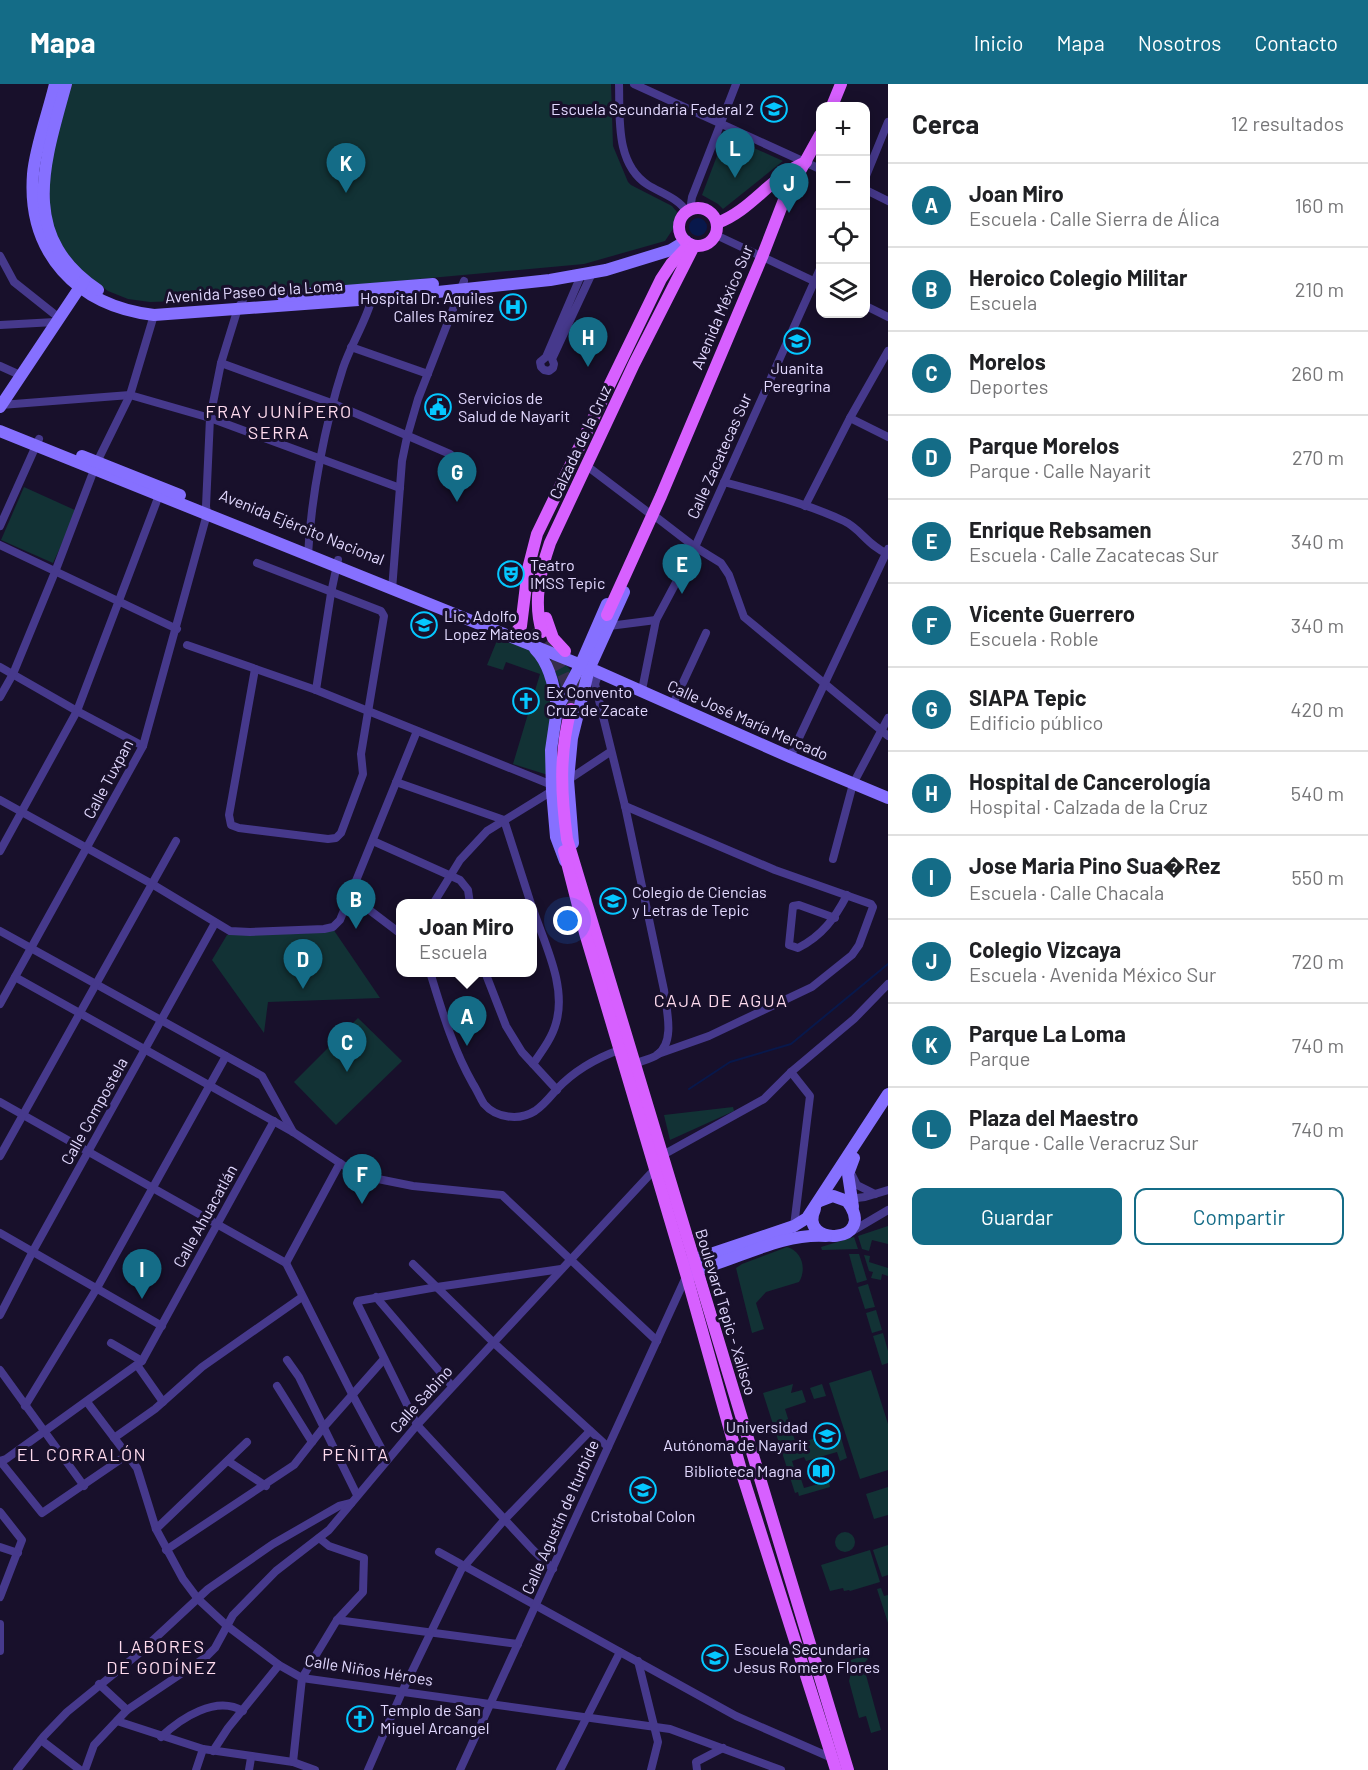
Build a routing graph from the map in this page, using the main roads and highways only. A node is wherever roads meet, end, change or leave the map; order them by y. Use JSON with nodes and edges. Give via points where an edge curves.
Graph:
{"nodes":[{"id":1,"x":55,"y":84,"type":"edge"},
{"id":2,"x":66,"y":84,"type":"edge"},
{"id":3,"x":841,"y":84,"type":"edge"},
{"id":4,"x":834,"y":102,"type":"edge"},
{"id":5,"x":816,"y":143,"type":"edge"},
{"id":6,"x":806,"y":162,"type":"junction"},
{"id":7,"x":762,"y":191,"type":"junction"},
{"id":8,"x":784,"y":200,"type":"junction"},
{"id":9,"x":716,"y":229,"type":"junction"},
{"id":10,"x":688,"y":241,"type":"junction"},
{"id":11,"x":82,"y":283,"type":"junction"},
{"id":12,"x":240,"y":304,"type":"junction"},
{"id":13,"x":612,"y":395,"type":"junction"},
{"id":14,"x":1,"y":406,"type":"edge"},
{"id":15,"x":0,"y":423,"type":"edge"},
{"id":16,"x":0,"y":431,"type":"edge"},
{"id":17,"x":38,"y":443,"type":"junction"},
{"id":18,"x":661,"y":495,"type":"junction"},
{"id":19,"x":572,"y":501,"type":"junction"},
{"id":20,"x":652,"y":515,"type":"junction"},
{"id":21,"x":547,"y":517,"type":"junction"},
{"id":22,"x":393,"y":586,"type":"junction"},
{"id":23,"x":608,"y":620,"type":"junction"},
{"id":24,"x":516,"y":632,"type":"junction"},
{"id":25,"x":532,"y":646,"type":"junction"},
{"id":26,"x":565,"y":651,"type":"junction"},
{"id":27,"x":590,"y":667,"type":"junction"},
{"id":28,"x":565,"y":709,"type":"junction"},
{"id":29,"x":888,"y":798,"type":"edge"},
{"id":30,"x":571,"y":865,"type":"junction"},
{"id":31,"x":888,"y":1094,"type":"edge"},
{"id":32,"x":888,"y":1106,"type":"edge"},
{"id":33,"x":848,"y":1201,"type":"junction"},
{"id":34,"x":818,"y":1205,"type":"junction"},
{"id":35,"x":826,"y":1236,"type":"junction"},
{"id":36,"x":692,"y":1269,"type":"junction"},
{"id":37,"x":834,"y":1764,"type":"edge"},
{"id":38,"x":848,"y":1770,"type":"edge"}],
"edges":[{"from":1,"to":11,"type":"main road","name":"Avenida Paseo de la Loma","via":[[33,172],[33,196],[37,222],[48,250],[56,262]]},
{"from":2,"to":11,"type":"main road","name":"Avenida Paseo de la Loma","via":[[43,178],[44,201],[47,224],[58,250]]},
{"from":3,"to":4,"type":"main road"},
{"from":5,"to":6,"type":"main road","name":"Avenida México Sur"},
{"from":6,"to":7,"type":"main road"},
{"from":6,"to":8,"type":"main road","name":"Avenida México Sur"},
{"from":7,"to":8,"type":"main road","via":[[778,187]]},
{"from":7,"to":9,"type":"main road"},
{"from":8,"to":18,"type":"main road","name":"Avenida México Sur"},
{"from":9,"to":10,"type":"main road","via":[[705,245]]},
{"from":9,"to":10,"type":"main road","via":[[713,214],[708,210],[688,211],[680,220]]},
{"from":10,"to":12,"type":"main road","name":"Avenida Paseo de la Loma","via":[[587,271]]},
{"from":10,"to":13,"type":"main road","name":"Calzada de la Cruz","via":[[661,279]]},
{"from":11,"to":12,"type":"main road","name":"Avenida Paseo de la Loma","via":[[108,296],[144,306]]},
{"from":11,"to":12,"type":"main road","name":"Avenida Paseo de la Loma","via":[[104,303],[154,315]]},
{"from":11,"to":14,"type":"main road"},
{"from":13,"to":19,"type":"main road","name":"Calzada de la Cruz"},
{"from":13,"to":21,"type":"main road","name":"Calzada de la Cruz"},
{"from":15,"to":17,"type":"main road","name":"Avenida Ejército Nacional"},
{"from":16,"to":17,"type":"main road","name":"Avenida Ejército Nacional"},
{"from":17,"to":22,"type":"main road","name":"Avenida Ejército Nacional"},
{"from":18,"to":20,"type":"main road","name":"Avenida México Sur"},
{"from":18,"to":23,"type":"main road"},
{"from":19,"to":21,"type":"main road","name":"Calzada de la Cruz","via":[[545,557],[537,631],[529,605],[532,568]]},
{"from":19,"to":26,"type":"main road","via":[[552,559],[544,603],[553,638]]},
{"from":20,"to":23,"type":"main road","name":"Avenida México Sur"},
{"from":20,"to":27,"type":"main road","name":"Avenida México Sur"},
{"from":21,"to":24,"type":"main road","via":[[532,552],[521,626]]},
{"from":22,"to":24,"type":"main road","name":"Avenida Ejército Nacional"},
{"from":22,"to":25,"type":"main road","name":"Avenida Ejército Nacional"},
{"from":23,"to":27,"type":"main road","name":"Avenida México Sur"},
{"from":24,"to":26,"type":"main road","name":"Avenida Ejército Nacional"},
{"from":25,"to":27,"type":"main road","name":"Avenida Ejército Nacional"},
{"from":25,"to":28,"type":"main road","via":[[542,657]]},
{"from":26,"to":27,"type":"main road","name":"Avenida Ejército Nacional"},
{"from":27,"to":28,"type":"main road","name":"Avenida México Sur"},
{"from":27,"to":29,"type":"main road","name":"Calle José María Mercado"},
{"from":27,"to":30,"type":"main road","name":"Avenida México Sur","via":[[568,760]]},
{"from":28,"to":30,"type":"main road","via":[[555,780],[557,812]]},
{"from":28,"to":30,"type":"main road","name":"Avenida México Sur","via":[[551,750],[552,788],[556,837]]},
{"from":30,"to":36,"type":"main road","name":"Boulevard Tepic - Xalisco","via":[[634,1064]]},
{"from":30,"to":36,"type":"main road","name":"Boulevard Tepic - Xalisco","via":[[619,1050],[655,1169]]},
{"from":31,"to":34,"type":"main road"},
{"from":32,"to":33,"type":"main road","via":[[851,1163]]},
{"from":33,"to":34,"type":"main road","via":[[833,1196]]},
{"from":33,"to":35,"type":"main road","via":[[854,1214],[850,1230],[840,1236]]},
{"from":34,"to":35,"type":"main road","via":[[813,1213],[815,1227]]},
{"from":34,"to":36,"type":"main road","via":[[794,1226]]},
{"from":35,"to":36,"type":"main road","via":[[794,1238]]},
{"from":36,"to":37,"type":"main road","name":"Boulevard Tepic - Xalisco","via":[[743,1477]]},
{"from":36,"to":38,"type":"main road","name":"Boulevard Tepic - Xalisco"}]}
